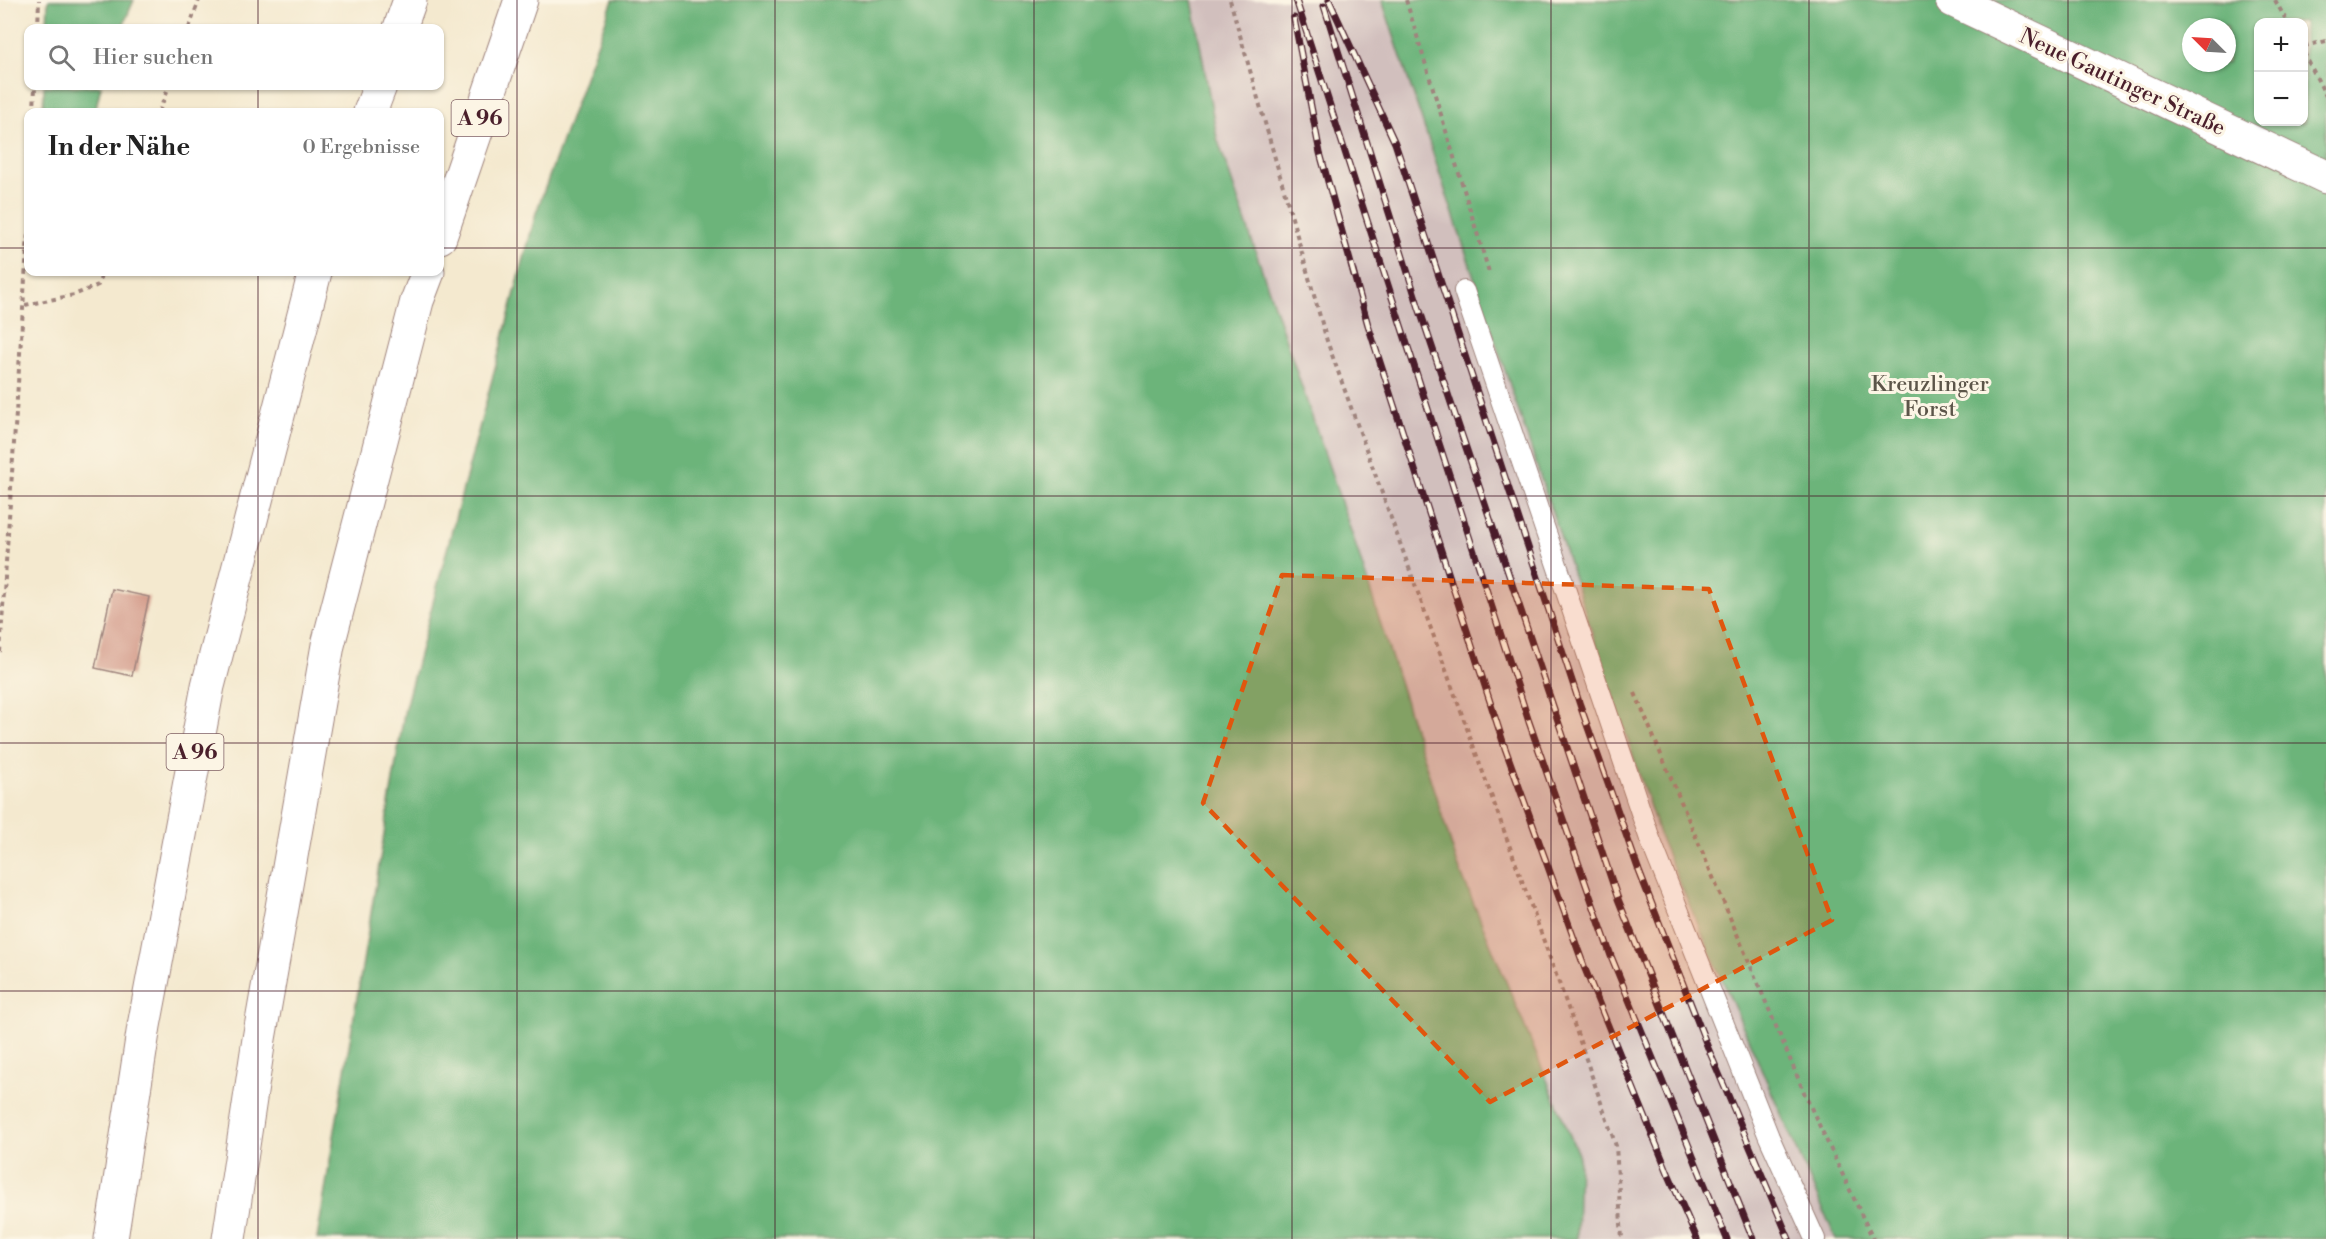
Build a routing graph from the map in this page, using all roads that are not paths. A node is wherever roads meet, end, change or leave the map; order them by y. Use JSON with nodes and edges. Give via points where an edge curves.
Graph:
{"nodes":[{"id":1,"x":410,"y":0,"type":"edge"},
{"id":2,"x":521,"y":0,"type":"edge"},
{"id":3,"x":1952,"y":0,"type":"edge"},
{"id":4,"x":401,"y":24,"type":"edge"},
{"id":5,"x":378,"y":90,"type":"edge"},
{"id":6,"x":372,"y":108,"type":"edge"},
{"id":7,"x":2326,"y":177,"type":"edge"},
{"id":8,"x":444,"y":225,"type":"edge"},
{"id":9,"x":314,"y":276,"type":"edge"},
{"id":10,"x":427,"y":276,"type":"edge"},
{"id":11,"x":1464,"y":291,"type":"dead end"},
{"id":12,"x":111,"y":1239,"type":"edge"},
{"id":13,"x":229,"y":1239,"type":"edge"},
{"id":14,"x":1815,"y":1239,"type":"edge"}],
"edges":[{"from":1,"to":4,"type":"main road"},
{"from":2,"to":8,"type":"main road","number":"A 96"},
{"from":3,"to":7,"type":"main road","name":"Neue Gautinger Straße"},
{"from":5,"to":6,"type":"main road"},
{"from":9,"to":12,"type":"main road","number":"A 96","via":[[208,686],[144,1026]]},
{"from":10,"to":13,"type":"main road","via":[[328,645],[259,1040]]},
{"from":11,"to":14,"type":"lane","via":[[1650,838],[1769,1137]]}]}
